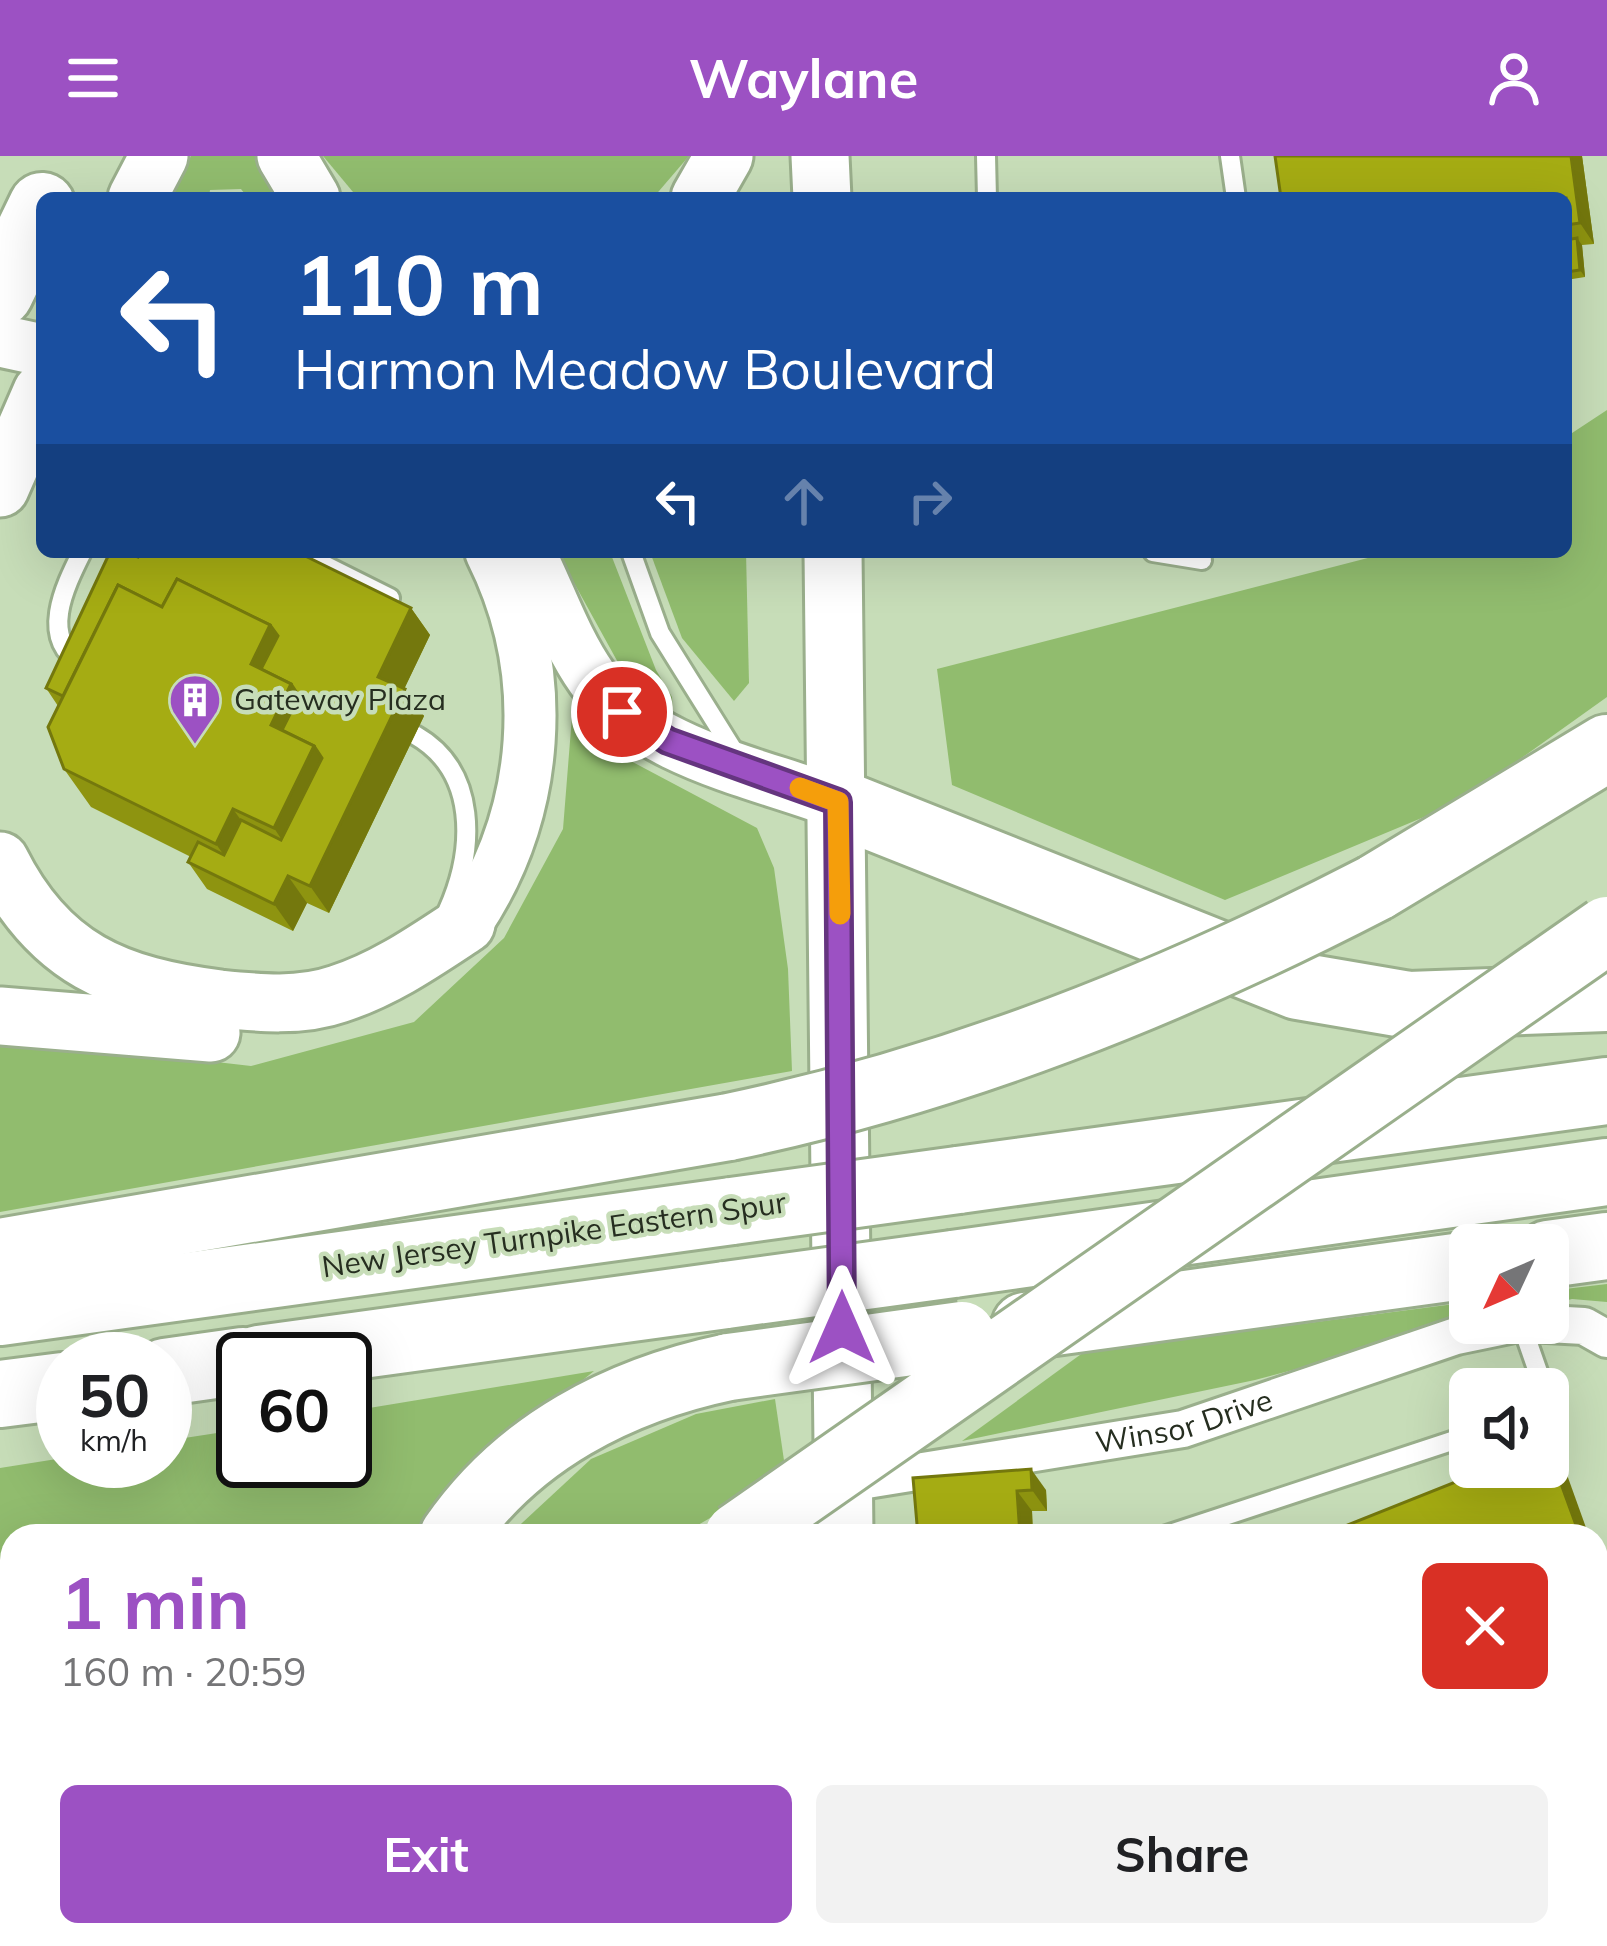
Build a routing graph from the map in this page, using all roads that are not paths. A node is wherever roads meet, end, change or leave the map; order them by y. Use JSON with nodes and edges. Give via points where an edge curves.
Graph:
{"nodes":[{"id":1,"x":67,"y":156,"type":"edge"},
{"id":2,"x":159,"y":156,"type":"edge"},
{"id":3,"x":286,"y":156,"type":"edge"},
{"id":4,"x":724,"y":156,"type":"edge"},
{"id":5,"x":820,"y":156,"type":"edge"},
{"id":6,"x":986,"y":156,"type":"edge"},
{"id":7,"x":1230,"y":156,"type":"edge"},
{"id":8,"x":49,"y":192,"type":"edge"},
{"id":9,"x":140,"y":192,"type":"edge"},
{"id":10,"x":307,"y":192,"type":"edge"},
{"id":11,"x":703,"y":192,"type":"edge"},
{"id":12,"x":823,"y":192,"type":"edge"},
{"id":13,"x":987,"y":192,"type":"edge"},
{"id":14,"x":1235,"y":192,"type":"edge"},
{"id":15,"x":36,"y":218,"type":"edge"},
{"id":16,"x":0,"y":293,"type":"edge"},
{"id":17,"x":0,"y":341,"type":"edge"},
{"id":18,"x":36,"y":349,"type":"edge"},
{"id":19,"x":36,"y":406,"type":"edge"},
{"id":20,"x":0,"y":488,"type":"edge"},
{"id":21,"x":310,"y":558,"type":"edge"},
{"id":22,"x":493,"y":558,"type":"edge"},
{"id":23,"x":532,"y":558,"type":"edge"},
{"id":24,"x":634,"y":558,"type":"edge"},
{"id":25,"x":833,"y":558,"type":"edge"},
{"id":26,"x":1190,"y":558,"type":"edge"},
{"id":27,"x":1202,"y":560,"type":"dead end"},
{"id":28,"x":82,"y":564,"type":"edge"},
{"id":29,"x":402,"y":604,"type":"edge"},
{"id":30,"x":86,"y":667,"type":"edge"},
{"id":31,"x":415,"y":735,"type":"dead end"},
{"id":32,"x":1607,"y":748,"type":"edge"},
{"id":33,"x":744,"y":768,"type":"junction"},
{"id":34,"x":838,"y":802,"type":"junction"},
{"id":35,"x":0,"y":861,"type":"edge"},
{"id":36,"x":1607,"y":929,"type":"edge"},
{"id":37,"x":449,"y":935,"type":"junction"},
{"id":38,"x":1607,"y":998,"type":"edge"},
{"id":39,"x":1498,"y":1006,"type":"junction"},
{"id":40,"x":0,"y":1016,"type":"edge"},
{"id":41,"x":1607,"y":1091,"type":"edge"},
{"id":42,"x":1607,"y":1172,"type":"edge"},
{"id":43,"x":1607,"y":1246,"type":"edge"},
{"id":44,"x":1569,"y":1251,"type":"edge"},
{"id":45,"x":0,"y":1252,"type":"edge"},
{"id":46,"x":1449,"y":1268,"type":"edge"},
{"id":47,"x":0,"y":1312,"type":"edge"},
{"id":48,"x":1569,"y":1325,"type":"edge"},
{"id":49,"x":1449,"y":1338,"type":"edge"},
{"id":50,"x":1607,"y":1339,"type":"edge"},
{"id":51,"x":372,"y":1344,"type":"edge"},
{"id":52,"x":36,"y":1389,"type":"edge"},
{"id":53,"x":0,"y":1394,"type":"edge"},
{"id":54,"x":1449,"y":1442,"type":"edge"},
{"id":55,"x":843,"y":1510,"type":"edge"},
{"id":56,"x":463,"y":1524,"type":"edge"},
{"id":57,"x":755,"y":1524,"type":"edge"},
{"id":58,"x":1200,"y":1524,"type":"edge"}],
"edges":[{"from":1,"to":8,"type":"highway"},
{"from":2,"to":9,"type":"main road"},
{"from":3,"to":10,"type":"main road"},
{"from":4,"to":11,"type":"main road"},
{"from":5,"to":12,"type":"main road"},
{"from":6,"to":13,"type":"lane"},
{"from":7,"to":14,"type":"lane"},
{"from":15,"to":16,"type":"highway"},
{"from":17,"to":18,"type":"street"},
{"from":19,"to":20,"type":"main road"},
{"from":21,"to":29,"type":"lane"},
{"from":22,"to":37,"type":"street","via":[[524,641],[530,750],[510,841],[489,890]]},
{"from":23,"to":33,"type":"street","via":[[592,679],[622,712],[668,741]]},
{"from":24,"to":33,"type":"lane","via":[[682,674]]},
{"from":25,"to":34,"type":"main road"},
{"from":26,"to":27,"type":"lane"},
{"from":28,"to":30,"type":"lane","via":[[56,622],[59,643]]},
{"from":31,"to":37,"type":"lane","via":[[439,748],[464,788],[466,837]]},
{"from":32,"to":45,"type":"highway","bridge":true,"via":[[1375,888],[1244,955],[1043,1039],[890,1089],[729,1127]]},
{"from":33,"to":34,"type":"street"},
{"from":34,"to":39,"type":"highway","via":[[1298,986],[1409,1005]]},
{"from":34,"to":55,"type":"main road"},
{"from":35,"to":37,"type":"main road","via":[[65,948],[149,988],[298,1003],[367,984]]},
{"from":36,"to":39,"type":"highway","bridge":true},
{"from":37,"to":40,"type":"main road","via":[[439,967],[397,1000],[293,1037]]},
{"from":38,"to":39,"type":"highway"},
{"from":39,"to":57,"type":"highway","bridge":true},
{"from":41,"to":47,"type":"highway","name":"New Jersey Turnpike Eastern Spur","bridge":true},
{"from":42,"to":51,"type":"highway","bridge":true},
{"from":43,"to":44,"type":"highway"},
{"from":46,"to":56,"type":"highway","bridge":true,"via":[[729,1367],[654,1385],[589,1414],[503,1478]]},
{"from":48,"to":50,"type":"street","name":"Winsor Drive"},
{"from":49,"to":55,"type":"street","name":"Winsor Drive","via":[[1183,1429]]},
{"from":52,"to":53,"type":"highway"},
{"from":54,"to":58,"type":"lane"}]}
